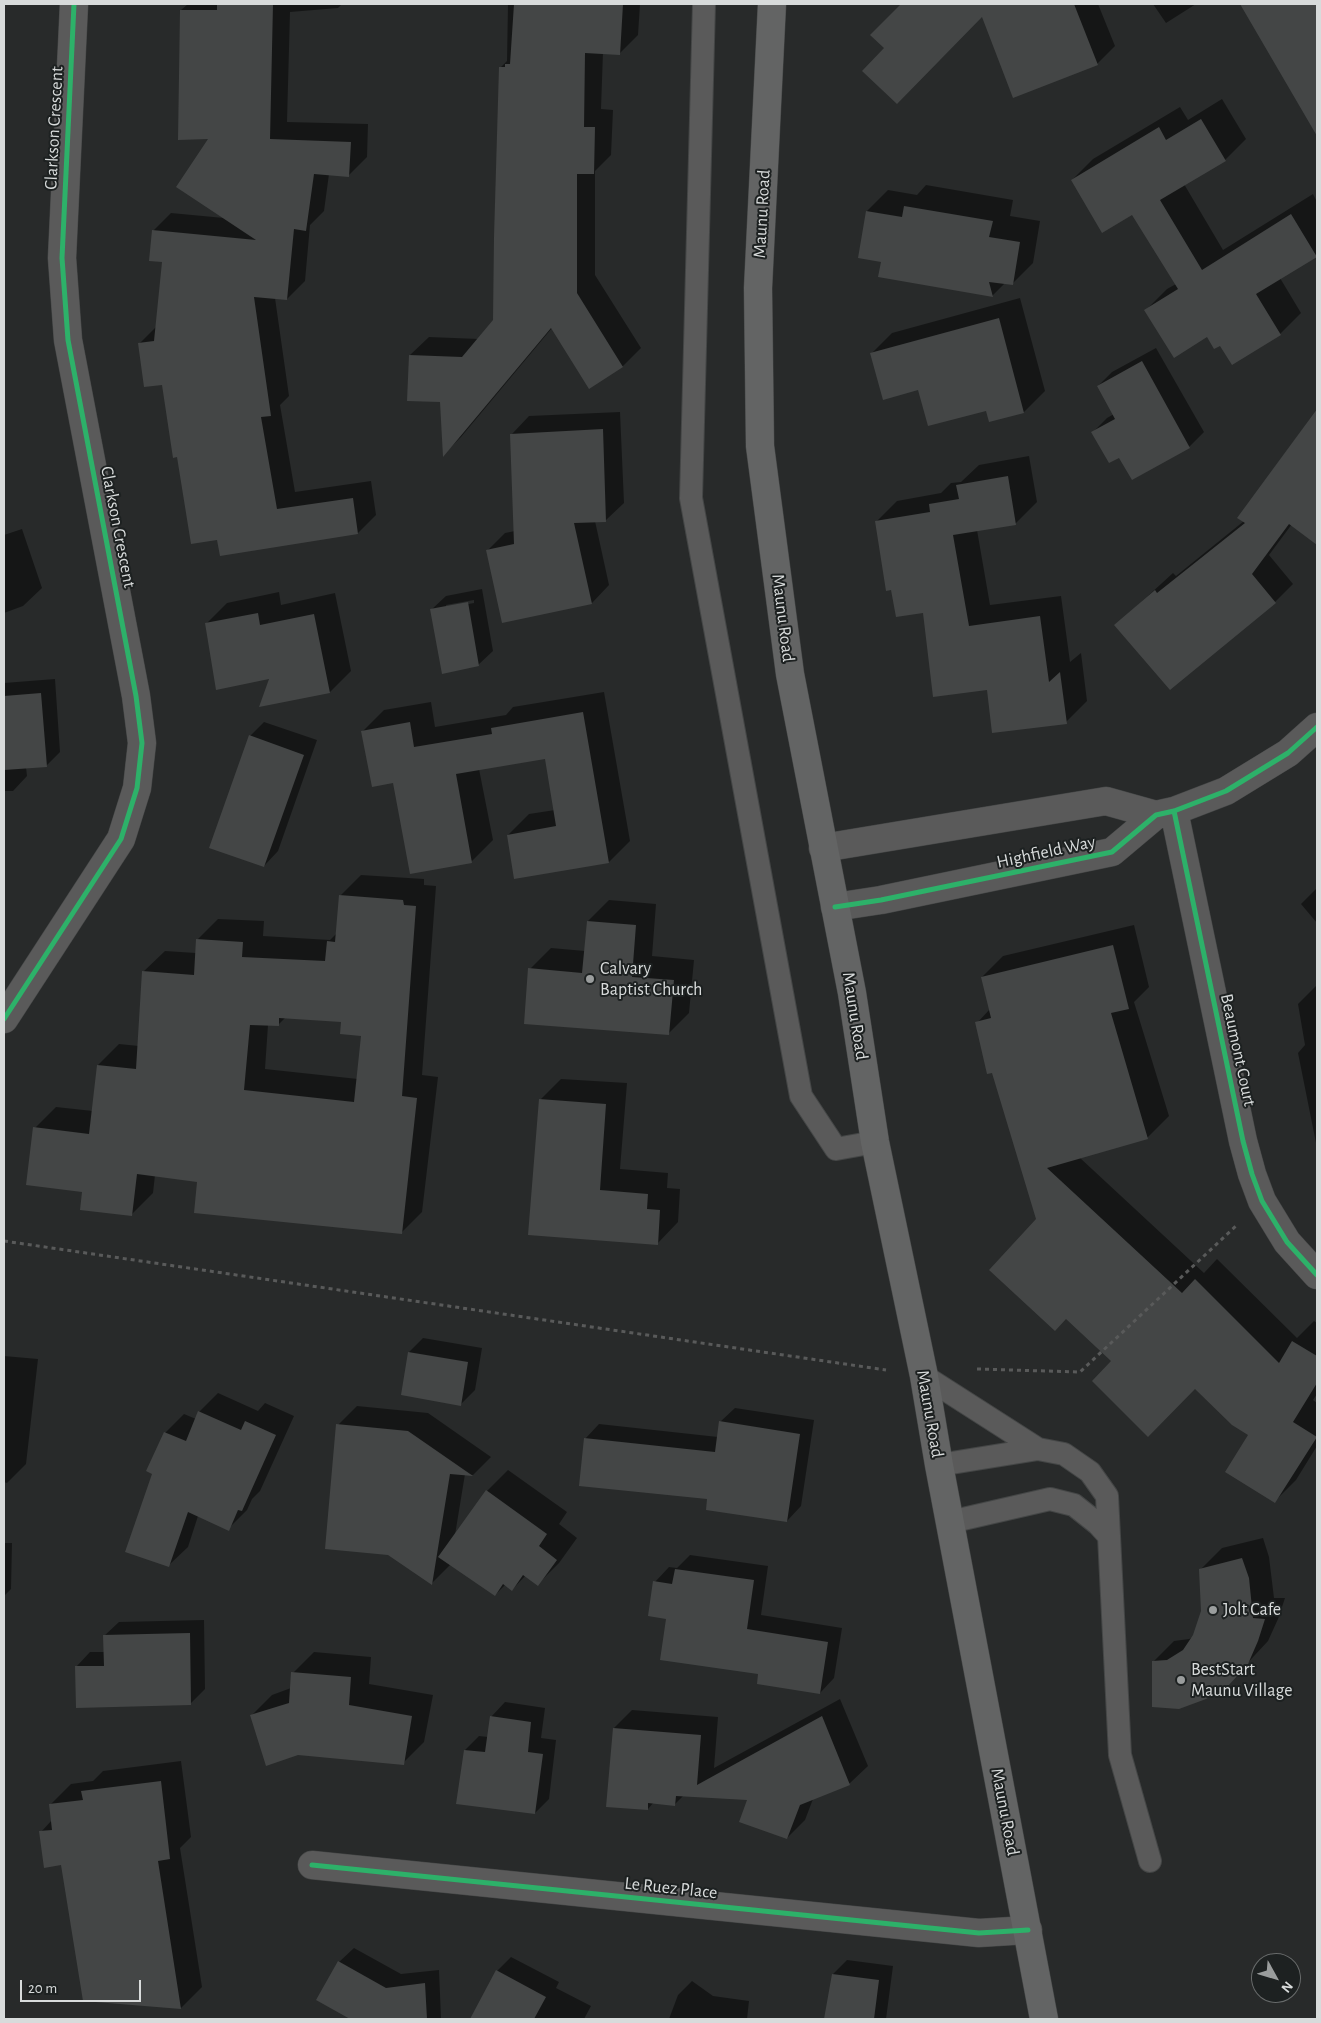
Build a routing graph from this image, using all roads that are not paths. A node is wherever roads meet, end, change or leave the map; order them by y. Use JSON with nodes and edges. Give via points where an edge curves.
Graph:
{"nodes":[{"id":1,"x":74,"y":4,"type":"edge"},
{"id":2,"x":704,"y":4,"type":"edge"},
{"id":3,"x":772,"y":4,"type":"edge"},
{"id":4,"x":1317,"y":727,"type":"edge"},
{"id":5,"x":1165,"y":813,"type":"junction"},
{"id":6,"x":823,"y":848,"type":"junction"},
{"id":7,"x":835,"y":907,"type":"junction"},
{"id":8,"x":4,"y":1019,"type":"edge"},
{"id":9,"x":875,"y":1142,"type":"junction"},
{"id":10,"x":1317,"y":1275,"type":"edge"},
{"id":11,"x":924,"y":1376,"type":"junction"},
{"id":12,"x":1038,"y":1449,"type":"junction"},
{"id":13,"x":939,"y":1465,"type":"junction"},
{"id":14,"x":950,"y":1522,"type":"junction"},
{"id":15,"x":1108,"y":1535,"type":"junction"},
{"id":16,"x":1150,"y":1861,"type":"dead end"},
{"id":17,"x":312,"y":1865,"type":"dead end"},
{"id":18,"x":1028,"y":1930,"type":"junction"},
{"id":19,"x":1044,"y":2019,"type":"edge"}],
"edges":[{"from":1,"to":8,"type":"street","name":"Clarkson Crescent","via":[[62,258],[68,340],[136,696],[142,743],[137,788],[121,839]]},
{"from":2,"to":9,"type":"lane","via":[[692,498],[801,1096],[836,1149]]},
{"from":3,"to":6,"type":"main road","name":"Maunu Road","via":[[758,288],[760,446],[790,674]]},
{"from":4,"to":5,"type":"street","name":"Highfield Way","via":[[1288,753],[1226,791]]},
{"from":5,"to":6,"type":"street","via":[[1106,801]]},
{"from":5,"to":7,"type":"street","name":"Highfield Way","via":[[1112,852]]},
{"from":5,"to":10,"type":"street","name":"Beaumont Court","via":[[1243,1141],[1262,1201],[1287,1242]]},
{"from":6,"to":7,"type":"main road","name":"Maunu Road"},
{"from":7,"to":9,"type":"main road","name":"Maunu Road"},
{"from":9,"to":11,"type":"main road","name":"Maunu Road"},
{"from":11,"to":12,"type":"lane"},
{"from":11,"to":13,"type":"main road","name":"Maunu Road"},
{"from":12,"to":13,"type":"lane"},
{"from":12,"to":15,"type":"lane","via":[[1064,1454],[1090,1472],[1106,1496]]},
{"from":13,"to":14,"type":"main road","name":"Maunu Road"},
{"from":14,"to":15,"type":"lane","via":[[1050,1499],[1074,1505]]},
{"from":14,"to":18,"type":"main road","name":"Maunu Road"},
{"from":15,"to":16,"type":"lane","via":[[1120,1755]]},
{"from":17,"to":18,"type":"street","name":"Le Ruez Place","via":[[979,1933]]},
{"from":18,"to":19,"type":"main road","name":"Maunu Road"}]}
